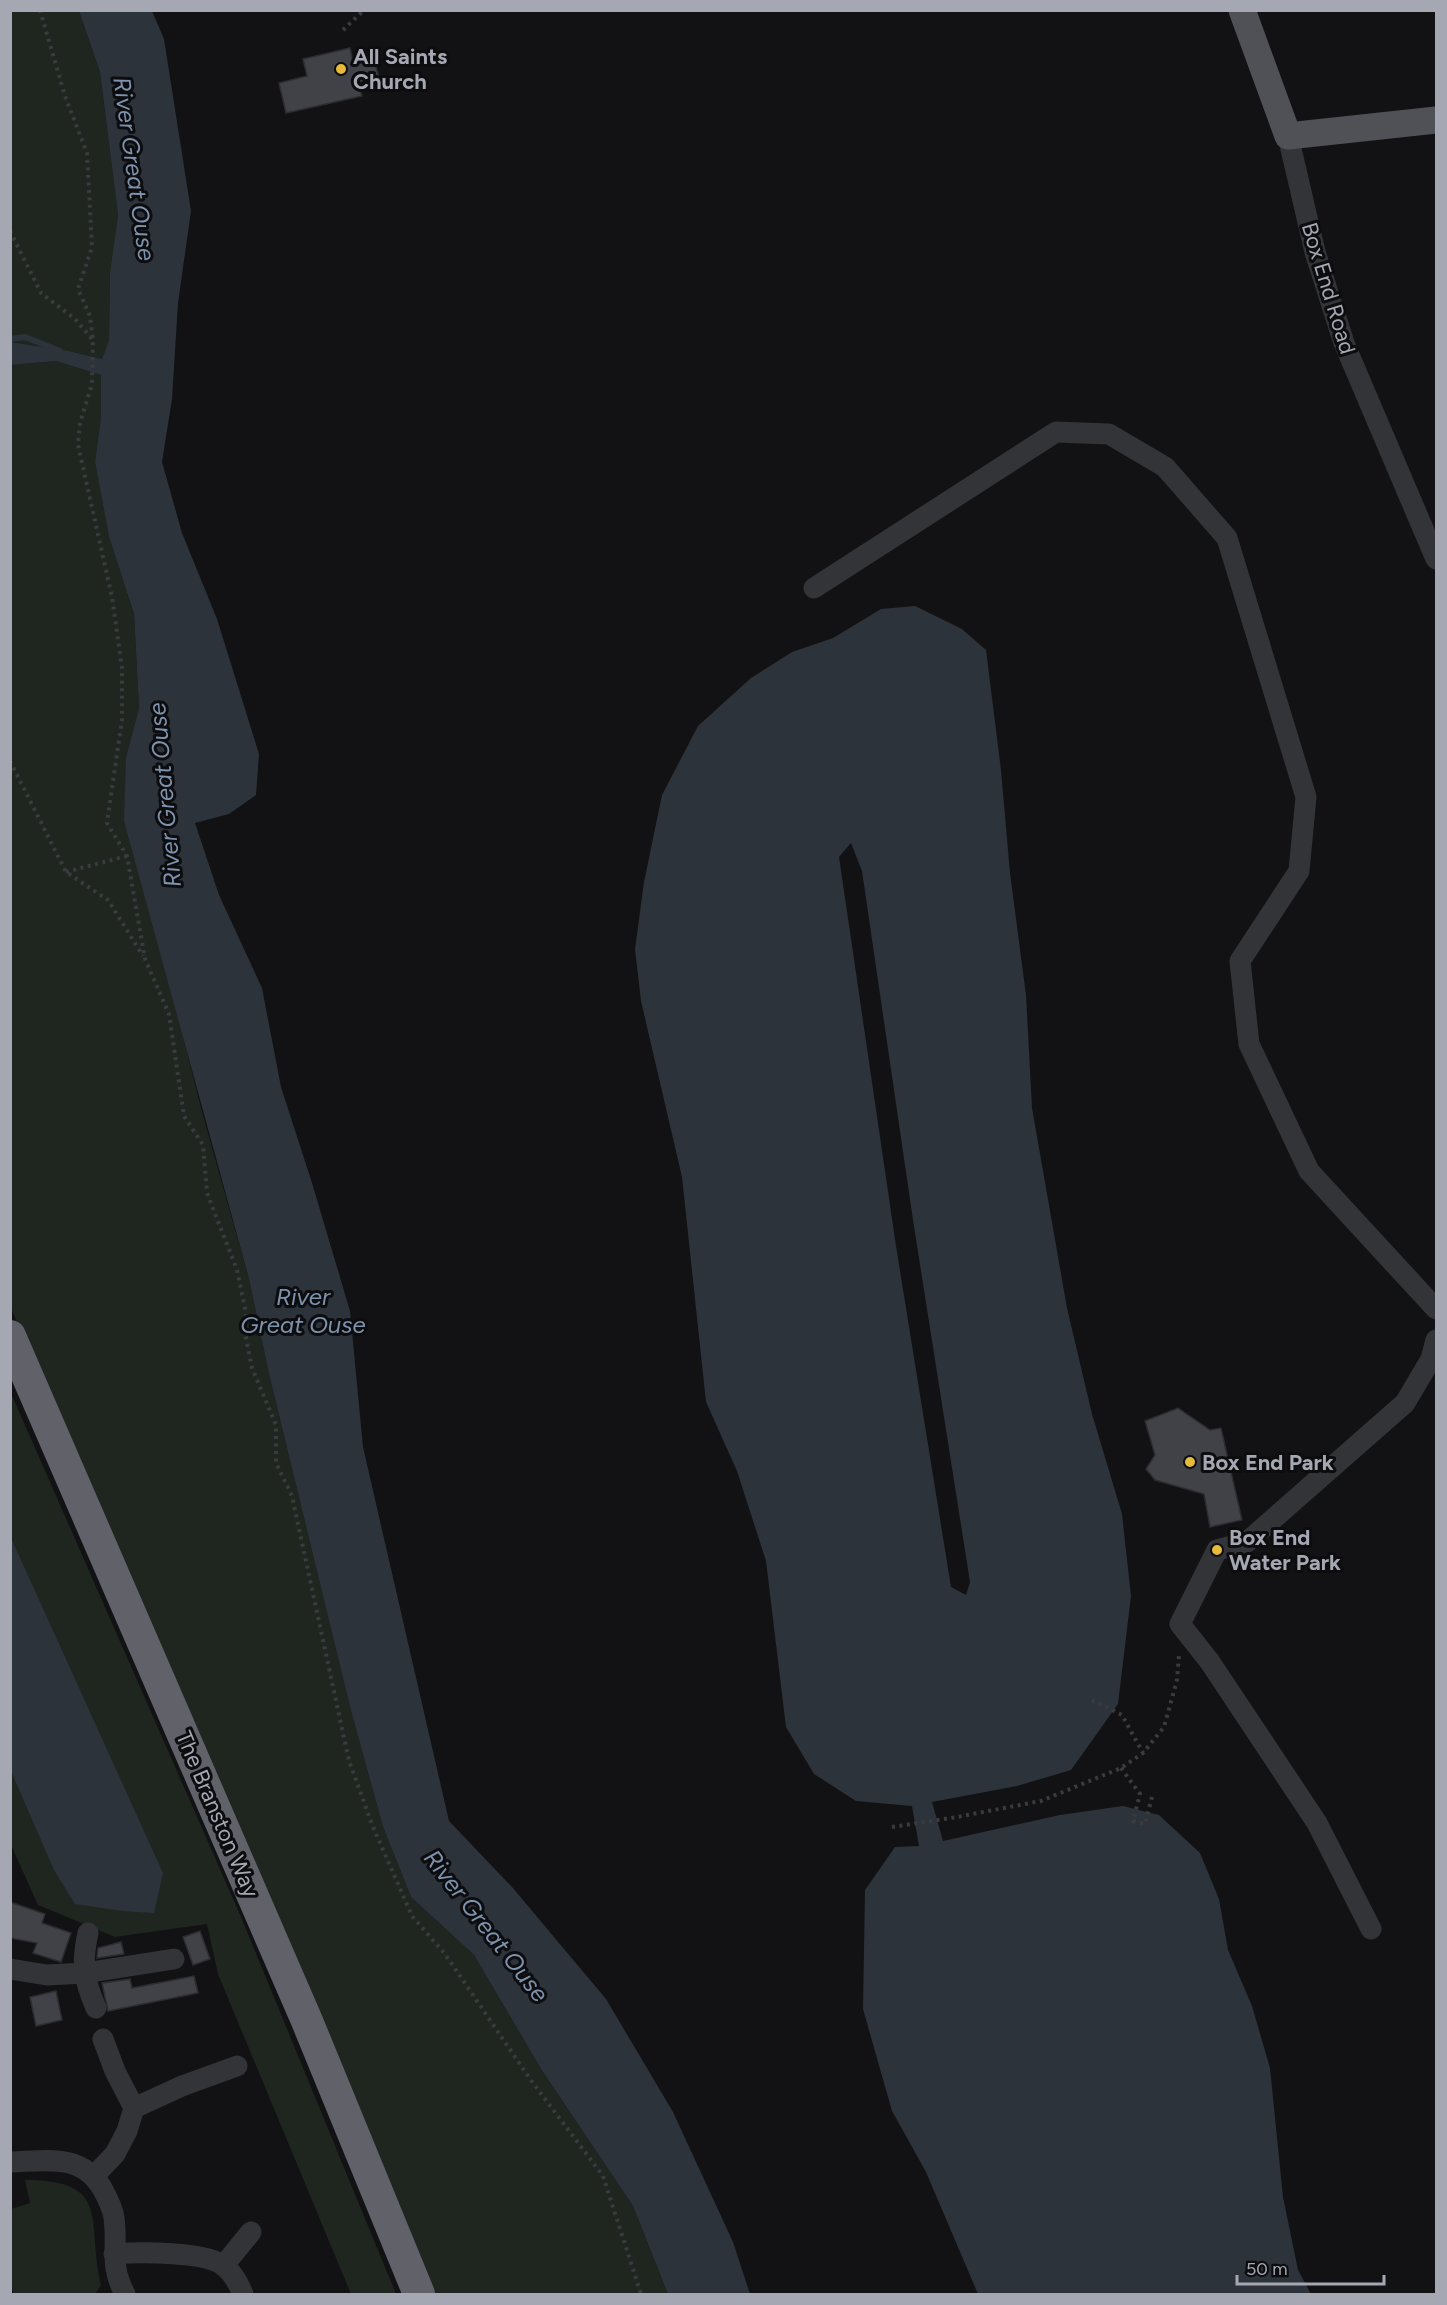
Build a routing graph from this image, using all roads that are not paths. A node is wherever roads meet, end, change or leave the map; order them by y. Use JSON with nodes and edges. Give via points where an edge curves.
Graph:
{"nodes":[{"id":1,"x":1242,"y":10,"type":"edge"},
{"id":2,"x":1437,"y":120,"type":"edge"},
{"id":3,"x":1288,"y":136,"type":"junction"},
{"id":4,"x":1437,"y":559,"type":"edge"},
{"id":5,"x":814,"y":588,"type":"dead end"},
{"id":6,"x":1437,"y":1309,"type":"edge"},
{"id":7,"x":10,"y":1336,"type":"edge"},
{"id":8,"x":1437,"y":1340,"type":"edge"},
{"id":9,"x":1371,"y":1929,"type":"dead end"},
{"id":10,"x":88,"y":1934,"type":"dead end"},
{"id":11,"x":174,"y":1959,"type":"dead end"},
{"id":12,"x":10,"y":1969,"type":"edge"},
{"id":13,"x":85,"y":1973,"type":"junction"},
{"id":14,"x":96,"y":2008,"type":"dead end"},
{"id":15,"x":103,"y":2039,"type":"dead end"},
{"id":16,"x":237,"y":2066,"type":"dead end"},
{"id":17,"x":134,"y":2108,"type":"junction"},
{"id":18,"x":10,"y":2162,"type":"edge"},
{"id":19,"x":94,"y":2176,"type":"junction"},
{"id":20,"x":251,"y":2232,"type":"dead end"},
{"id":21,"x":114,"y":2253,"type":"junction"},
{"id":22,"x":224,"y":2265,"type":"junction"},
{"id":23,"x":125,"y":2295,"type":"edge"},
{"id":24,"x":243,"y":2295,"type":"edge"},
{"id":25,"x":419,"y":2295,"type":"edge"}],
"edges":[{"from":1,"to":3,"type":"main road","name":"Box End Road"},
{"from":2,"to":3,"type":"main road"},
{"from":3,"to":4,"type":"street","name":"Box End Road","via":[[1315,252],[1344,342]]},
{"from":5,"to":6,"type":"street","via":[[1056,432],[1109,434],[1165,467],[1227,538],[1306,797],[1299,871],[1240,961],[1249,1044],[1309,1171]]},
{"from":7,"to":25,"type":"highway","name":"The Branston Way","via":[[307,2020]]},
{"from":8,"to":9,"type":"street","via":[[1431,1359],[1405,1402],[1247,1542],[1217,1550],[1180,1624],[1210,1662],[1317,1823]]},
{"from":10,"to":13,"type":"street","via":[[83,1957]]},
{"from":11,"to":13,"type":"street"},
{"from":12,"to":13,"type":"street","via":[[47,1975]]},
{"from":13,"to":14,"type":"street"},
{"from":15,"to":17,"type":"street"},
{"from":16,"to":17,"type":"street"},
{"from":17,"to":19,"type":"street","via":[[115,2154]]},
{"from":18,"to":19,"type":"street","via":[[60,2161],[79,2165]]},
{"from":19,"to":21,"type":"street","via":[[114,2217]]},
{"from":20,"to":22,"type":"street"},
{"from":21,"to":22,"type":"street","via":[[204,2257]]},
{"from":21,"to":23,"type":"street","via":[[118,2281]]},
{"from":22,"to":24,"type":"street"}]}
